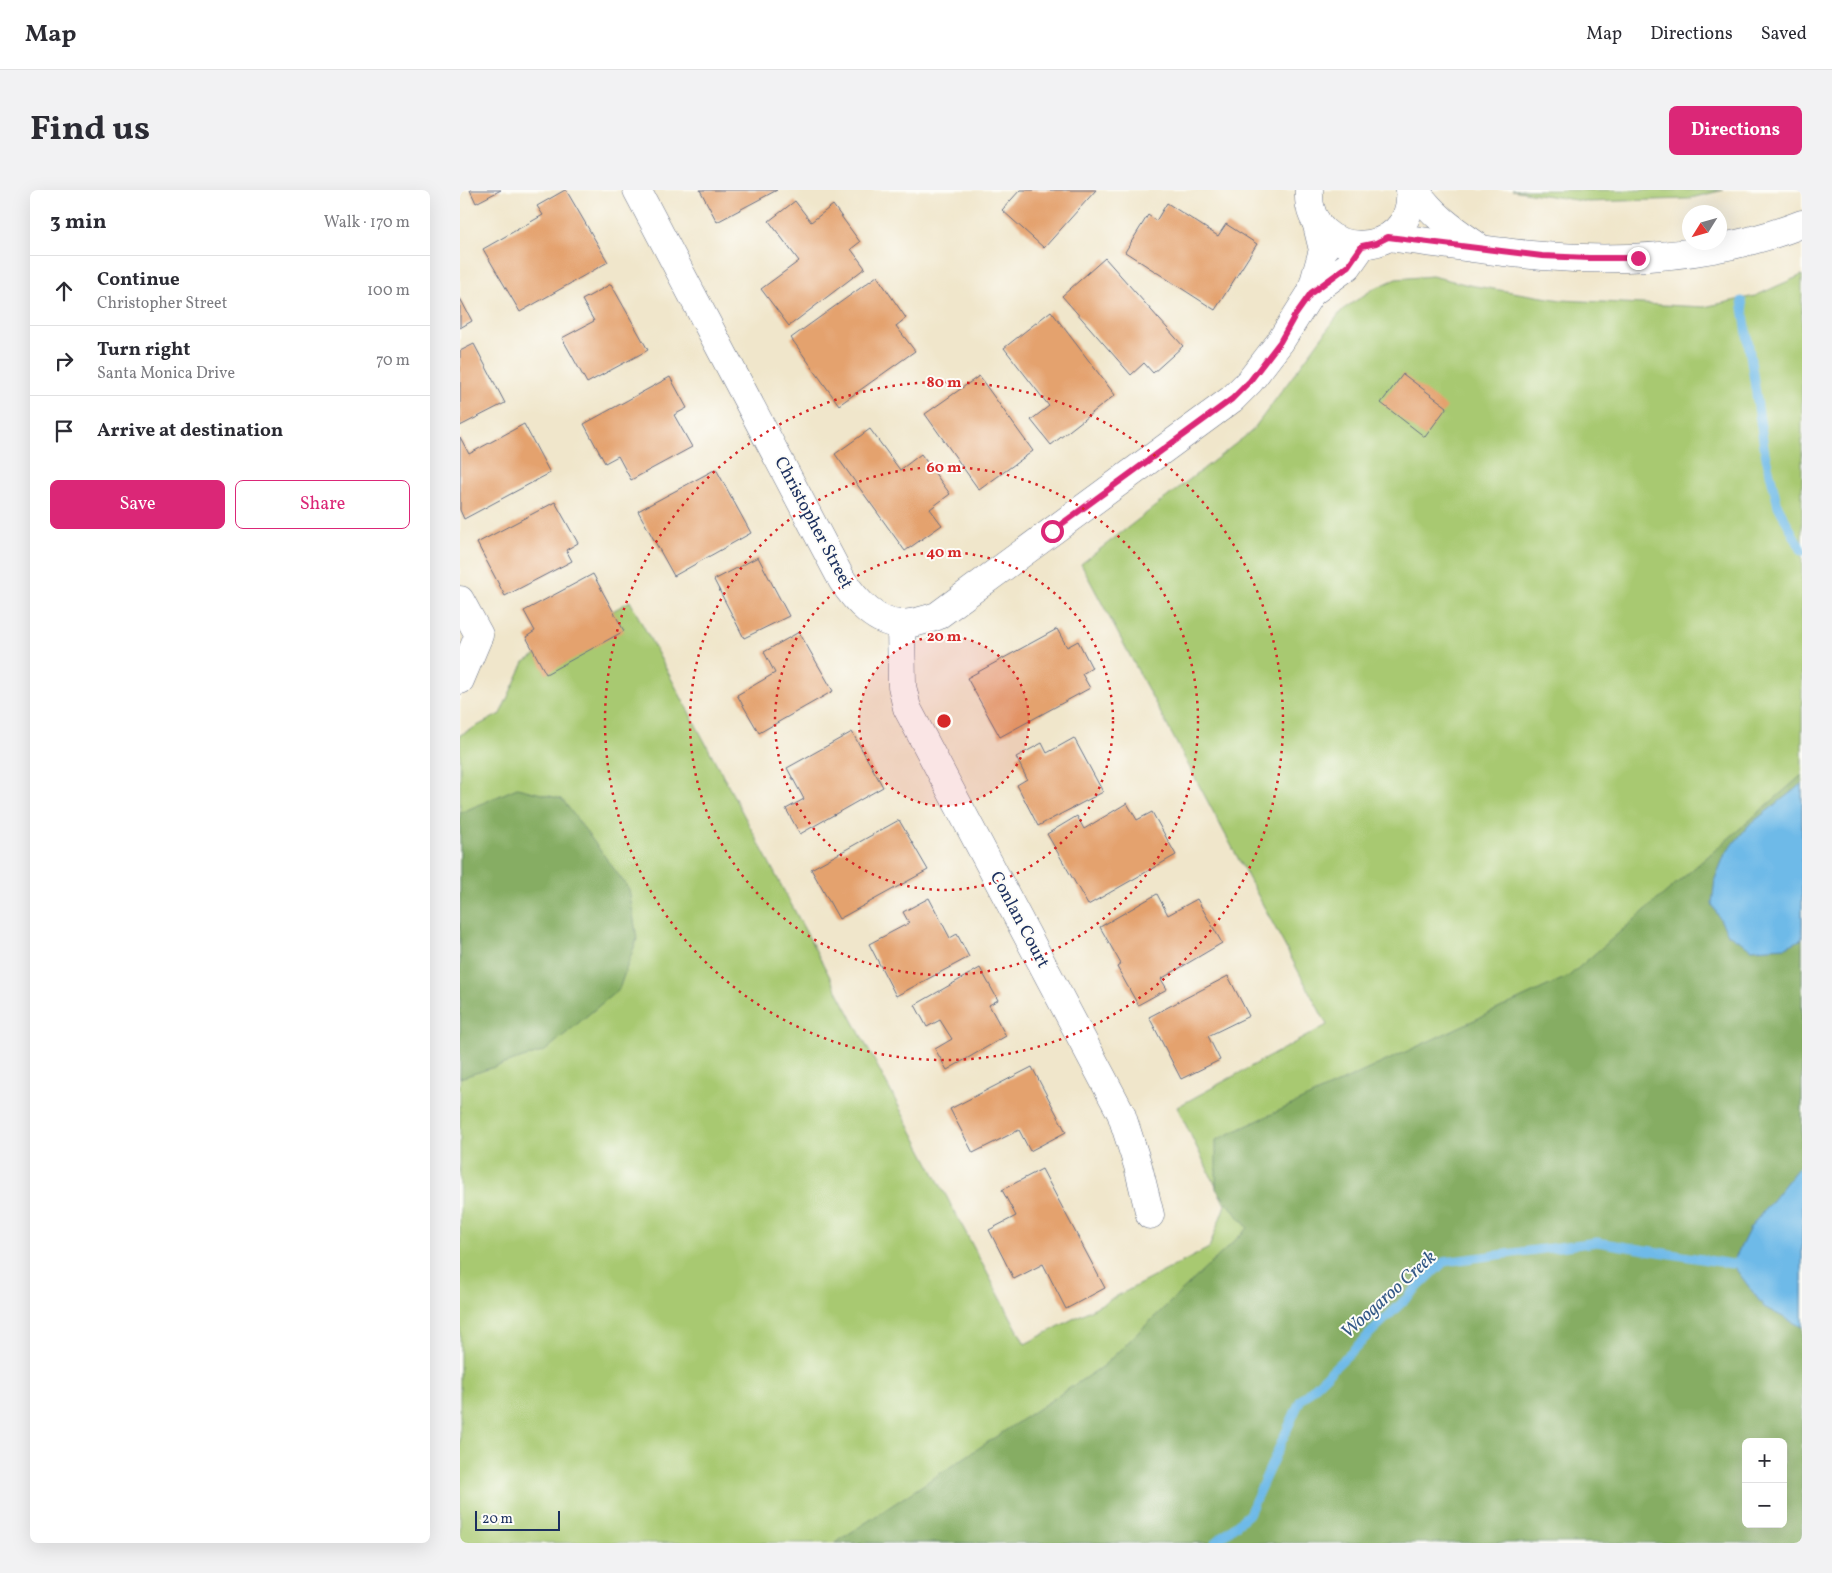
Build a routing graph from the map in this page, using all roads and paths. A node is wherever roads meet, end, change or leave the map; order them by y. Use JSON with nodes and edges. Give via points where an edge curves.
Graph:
{"nodes":[{"id":1,"x":638,"y":190,"type":"edge"},
{"id":2,"x":1410,"y":190,"type":"edge"},
{"id":3,"x":1415,"y":190,"type":"edge"},
{"id":4,"x":1307,"y":200,"type":"edge"},
{"id":5,"x":1802,"y":224,"type":"edge"},
{"id":6,"x":1388,"y":237,"type":"junction"},
{"id":7,"x":1362,"y":246,"type":"junction"},
{"id":8,"x":1481,"y":248,"type":"junction"},
{"id":9,"x":1311,"y":293,"type":"junction"},
{"id":10,"x":460,"y":600,"type":"edge"},
{"id":11,"x":901,"y":624,"type":"junction"},
{"id":12,"x":460,"y":680,"type":"edge"},
{"id":13,"x":1150,"y":1215,"type":"dead end"}],
"edges":[{"from":1,"to":11,"type":"street","name":"Christopher Street","via":[[842,580],[866,609],[885,620]]},
{"from":2,"to":6,"type":"street","via":[[1407,213],[1400,227]]},
{"from":3,"to":8,"type":"street","via":[[1443,222]]},
{"from":4,"to":7,"type":"street","via":[[1324,232],[1336,240]]},
{"from":4,"to":9,"type":"street","name":"Christopher Street","via":[[1323,250]]},
{"from":5,"to":8,"type":"street","via":[[1714,250],[1638,258],[1551,256]]},
{"from":6,"to":7,"type":"street"},
{"from":6,"to":8,"type":"street"},
{"from":7,"to":9,"type":"street","name":"Christopher Street","via":[[1348,266]]},
{"from":9,"to":11,"type":"street","name":"Christopher Street","via":[[1280,342],[1232,399],[937,616]]},
{"from":10,"to":12,"type":"street","via":[[479,635]]},
{"from":11,"to":13,"type":"street","name":"Conlan Court","via":[[902,686],[907,708],[1121,1113]]}]}
